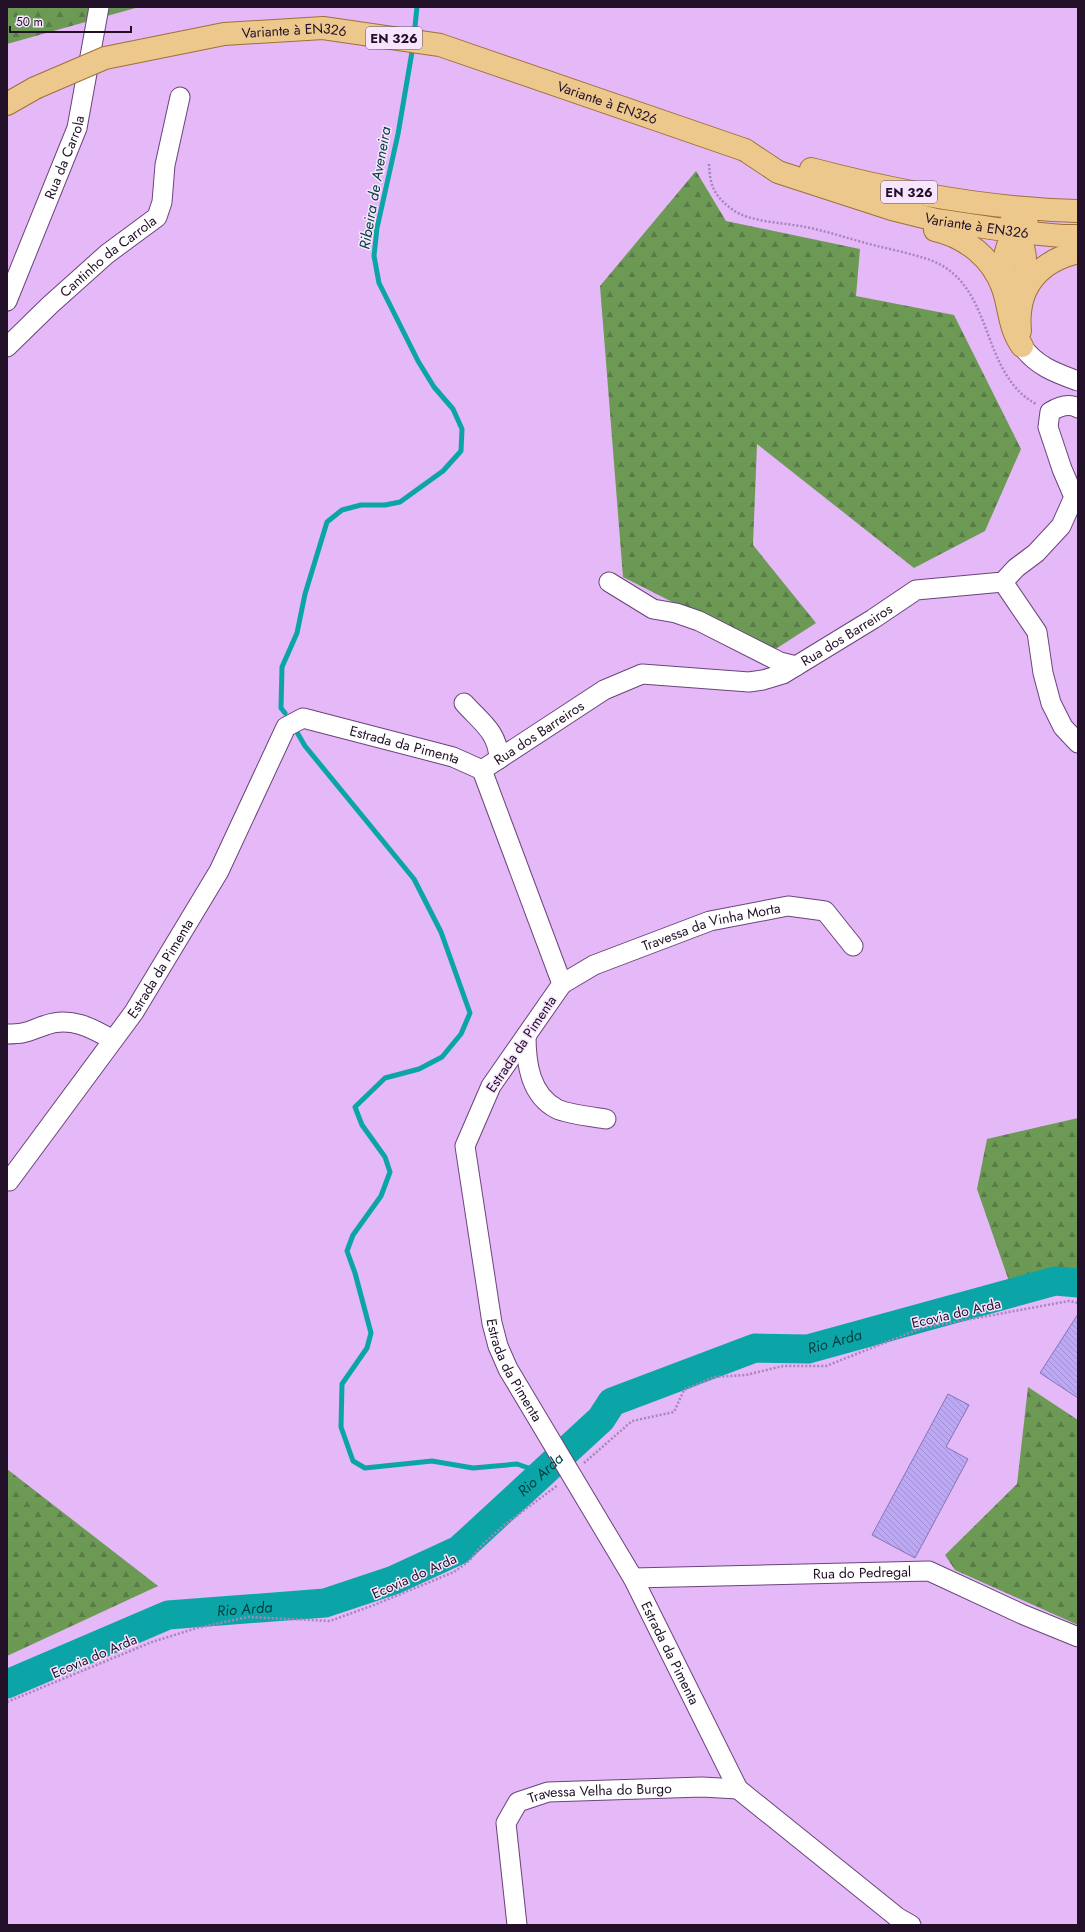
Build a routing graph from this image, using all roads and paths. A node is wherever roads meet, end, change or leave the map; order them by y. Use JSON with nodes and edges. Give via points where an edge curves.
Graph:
{"nodes":[{"id":1,"x":99,"y":7,"type":"edge"},
{"id":2,"x":180,"y":97,"type":"dead end"},
{"id":3,"x":7,"y":104,"type":"edge"},
{"id":4,"x":745,"y":150,"type":"junction"},
{"id":5,"x":709,"y":164,"type":"dead end"},
{"id":6,"x":778,"y":172,"type":"junction"},
{"id":7,"x":988,"y":204,"type":"junction"},
{"id":8,"x":1078,"y":211,"type":"edge"},
{"id":9,"x":1078,"y":219,"type":"edge"},
{"id":10,"x":1018,"y":232,"type":"junction"},
{"id":11,"x":1078,"y":236,"type":"edge"},
{"id":12,"x":1078,"y":252,"type":"edge"},
{"id":13,"x":1003,"y":288,"type":"junction"},
{"id":14,"x":1024,"y":291,"type":"junction"},
{"id":15,"x":7,"y":302,"type":"edge"},
{"id":16,"x":1022,"y":346,"type":"junction"},
{"id":17,"x":7,"y":347,"type":"edge"},
{"id":18,"x":1078,"y":381,"type":"edge"},
{"id":19,"x":1078,"y":408,"type":"edge"},
{"id":20,"x":1050,"y":412,"type":"junction"},
{"id":21,"x":609,"y":582,"type":"dead end"},
{"id":22,"x":1003,"y":582,"type":"junction"},
{"id":23,"x":796,"y":666,"type":"junction"},
{"id":24,"x":464,"y":703,"type":"dead end"},
{"id":25,"x":1078,"y":743,"type":"edge"},
{"id":26,"x":499,"y":759,"type":"junction"},
{"id":27,"x":482,"y":770,"type":"junction"},
{"id":28,"x":853,"y":946,"type":"dead end"},
{"id":29,"x":562,"y":984,"type":"junction"},
{"id":30,"x":7,"y":1034,"type":"edge"},
{"id":31,"x":526,"y":1036,"type":"junction"},
{"id":32,"x":113,"y":1040,"type":"junction"},
{"id":33,"x":606,"y":1119,"type":"dead end"},
{"id":34,"x":7,"y":1181,"type":"edge"},
{"id":35,"x":1078,"y":1303,"type":"edge"},
{"id":36,"x":570,"y":1473,"type":"junction"},
{"id":37,"x":633,"y":1578,"type":"junction"},
{"id":38,"x":1078,"y":1637,"type":"edge"},
{"id":39,"x":7,"y":1702,"type":"edge"},
{"id":40,"x":738,"y":1789,"type":"junction"},
{"id":41,"x":517,"y":1925,"type":"edge"},
{"id":42,"x":910,"y":1925,"type":"edge"}],
"edges":[{"from":1,"to":15,"type":"street","name":"Rua da Carrola","via":[[77,128]]},
{"from":2,"to":17,"type":"street","name":"Cantinho da Carrola","via":[[166,165],[162,202],[157,217],[102,259]]},
{"from":3,"to":4,"type":"main road","name":"Variante à EN326","number":"EN 326","bridge":true,"via":[[35,88],[105,58],[224,34],[323,28],[440,45]]},
{"from":4,"to":6,"type":"main road","name":"Variante à EN326","number":"EN 326"},
{"from":4,"to":7,"type":"main road","name":"Variante à EN326","number":"EN 326","via":[[900,191]]},
{"from":5,"to":20,"type":"path","via":[[710,181],[717,196],[734,211],[749,217],[807,227],[930,260],[958,276],[972,295],[992,350],[1015,388]]},
{"from":6,"to":10,"type":"main road","name":"Variante à EN326","number":"EN 326","via":[[885,207],[936,220]]},
{"from":6,"to":13,"type":"main road","via":[[824,198],[844,206],[948,233],[965,241],[982,255]]},
{"from":7,"to":8,"type":"main road","name":"Variante à EN326","number":"EN 326"},
{"from":7,"to":10,"type":"main road","via":[[1012,222]]},
{"from":9,"to":10,"type":"main road","via":[[1036,220],[1023,225]]},
{"from":10,"to":11,"type":"main road","name":"Variante à EN326","number":"EN 326"},
{"from":10,"to":13,"type":"main road","via":[[1010,239],[1005,253]]},
{"from":10,"to":14,"type":"main road","via":[[1025,250]]},
{"from":12,"to":14,"type":"main road","via":[[1049,263],[1037,273]]},
{"from":13,"to":16,"type":"main road","via":[[1011,325]]},
{"from":14,"to":16,"type":"main road","via":[[1020,306]]},
{"from":16,"to":18,"type":"street","via":[[1028,355],[1041,365]]},
{"from":19,"to":20,"type":"street","via":[[1059,406]]},
{"from":20,"to":22,"type":"street","via":[[1048,427],[1074,497],[1061,526],[1036,553]]},
{"from":21,"to":23,"type":"street","via":[[653,609],[699,621],[780,662]]},
{"from":22,"to":23,"type":"street","name":"Rua dos Barreiros","via":[[916,590]]},
{"from":22,"to":25,"type":"street","via":[[1037,632],[1043,673],[1051,703],[1063,727]]},
{"from":23,"to":26,"type":"street","name":"Rua dos Barreiros","via":[[783,674],[749,682],[642,674],[604,690]]},
{"from":24,"to":26,"type":"street","via":[[494,736]]},
{"from":26,"to":27,"type":"street","name":"Rua dos Barreiros"},
{"from":27,"to":29,"type":"street","name":"Estrada da Pimenta"},
{"from":27,"to":32,"type":"street","name":"Estrada da Pimenta","via":[[453,757],[303,718],[286,727],[219,871],[134,1012]]},
{"from":28,"to":29,"type":"street","name":"Travessa da Vinha Morta","via":[[825,912],[788,906],[710,921],[594,965]]},
{"from":29,"to":31,"type":"street","name":"Estrada da Pimenta"},
{"from":30,"to":32,"type":"street","via":[[24,1034],[46,1024],[61,1021],[91,1028]]},
{"from":31,"to":33,"type":"street","via":[[529,1074],[541,1096],[558,1110]]},
{"from":31,"to":36,"type":"street","name":"Estrada da Pimenta","via":[[491,1086],[465,1146],[492,1322],[498,1346],[508,1369]]},
{"from":32,"to":34,"type":"street","name":"Estrada da Pimenta"},
{"from":35,"to":36,"type":"path","name":"Ecovia do Arda","via":[[1070,1301],[922,1328],[826,1366],[783,1366],[746,1375],[714,1377],[684,1390],[674,1412],[632,1421]]},
{"from":36,"to":37,"type":"street","name":"Estrada da Pimenta"},
{"from":36,"to":39,"type":"path","name":"Ecovia do Arda","via":[[503,1526],[469,1562],[454,1572],[374,1605],[330,1620],[248,1617],[197,1628],[152,1642]]},
{"from":37,"to":38,"type":"street","name":"Rua do Pedregal","via":[[929,1571]]},
{"from":37,"to":40,"type":"street","name":"Estrada da Pimenta"},
{"from":40,"to":41,"type":"street","name":"Travessa Velha do Burgo","via":[[702,1787],[548,1792],[518,1802],[506,1823]]},
{"from":40,"to":42,"type":"street","name":"Estrada da Pimenta"}]}
